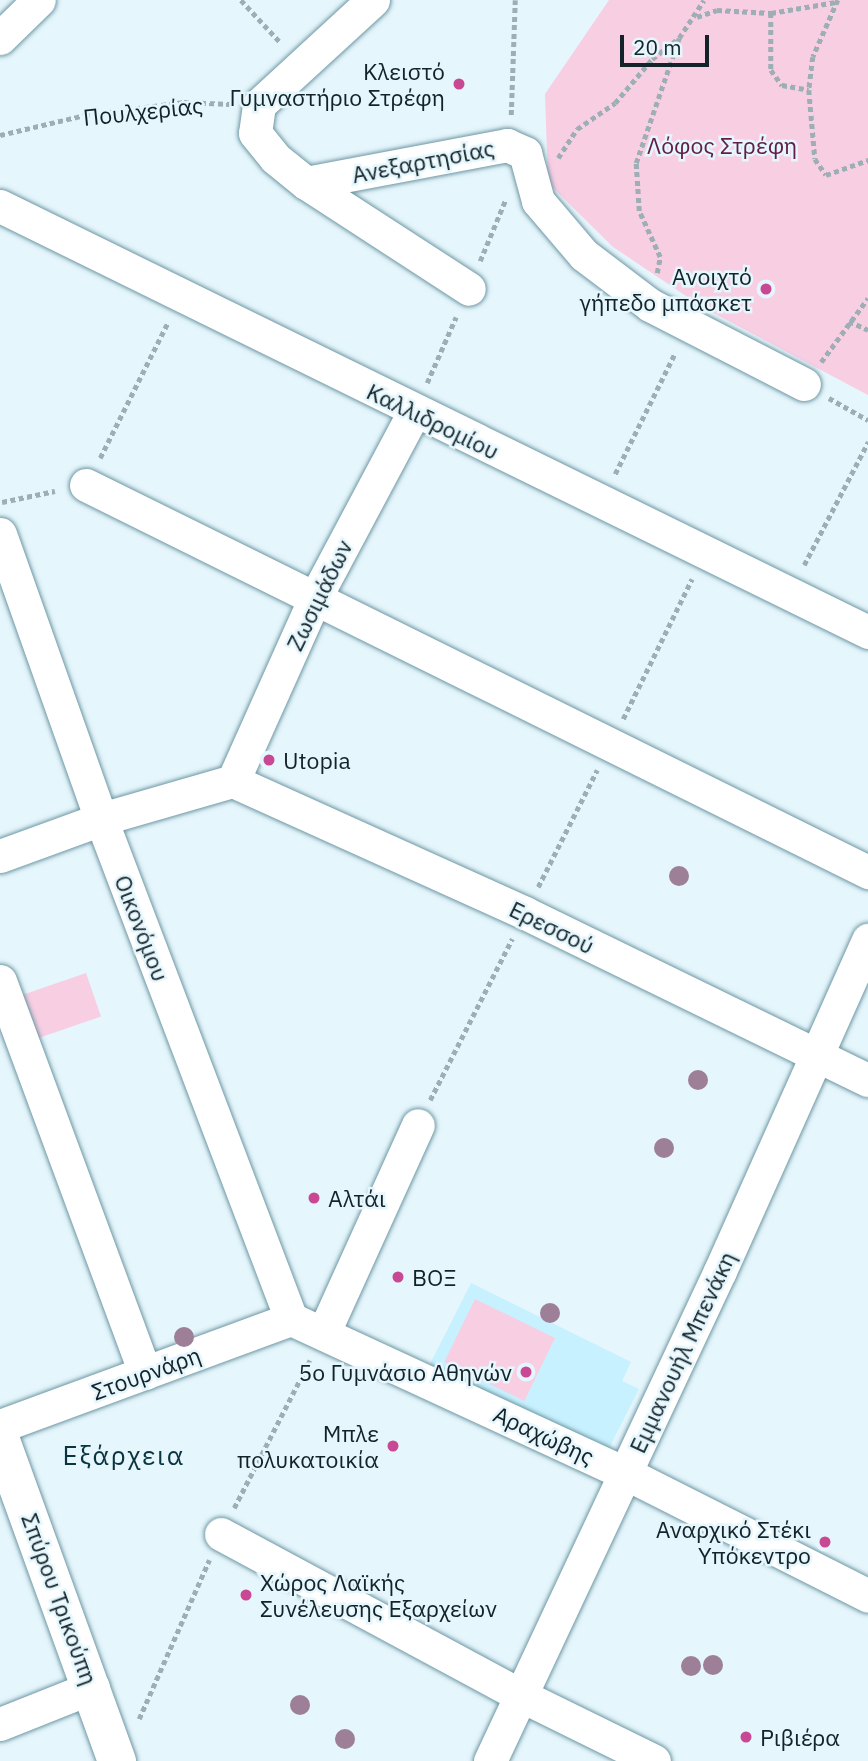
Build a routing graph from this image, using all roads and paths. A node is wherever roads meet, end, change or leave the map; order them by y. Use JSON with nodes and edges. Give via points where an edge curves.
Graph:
{"nodes":[{"id":1,"x":241,"y":0,"type":"edge"},
{"id":2,"x":373,"y":0,"type":"edge"},
{"id":3,"x":515,"y":0,"type":"edge"},
{"id":4,"x":704,"y":0,"type":"edge"},
{"id":5,"x":837,"y":1,"type":"edge"},
{"id":6,"x":771,"y":13,"type":"junction"},
{"id":7,"x":696,"y":18,"type":"junction"},
{"id":8,"x":679,"y":38,"type":"junction"},
{"id":9,"x":302,"y":65,"type":"junction"},
{"id":10,"x":809,"y":90,"type":"junction"},
{"id":11,"x":259,"y":104,"type":"junction"},
{"id":12,"x":0,"y":135,"type":"edge"},
{"id":13,"x":868,"y":160,"type":"edge"},
{"id":14,"x":526,"y":163,"type":"junction"},
{"id":15,"x":862,"y":163,"type":"junction"},
{"id":16,"x":868,"y":167,"type":"edge"},
{"id":17,"x":306,"y":183,"type":"junction"},
{"id":18,"x":0,"y":206,"type":"edge"},
{"id":19,"x":469,"y":289,"type":"dead end"},
{"id":20,"x":180,"y":296,"type":"junction"},
{"id":21,"x":868,"y":298,"type":"edge"},
{"id":22,"x":650,"y":305,"type":"junction"},
{"id":23,"x":849,"y":321,"type":"junction"},
{"id":24,"x":690,"y":324,"type":"junction"},
{"id":25,"x":868,"y":330,"type":"edge"},
{"id":26,"x":804,"y":384,"type":"junction"},
{"id":27,"x":414,"y":412,"type":"junction"},
{"id":28,"x":868,"y":420,"type":"edge"},
{"id":29,"x":868,"y":442,"type":"edge"},
{"id":30,"x":86,"y":485,"type":"junction"},
{"id":31,"x":0,"y":503,"type":"edge"},
{"id":32,"x":601,"y":503,"type":"junction"},
{"id":33,"x":0,"y":534,"type":"edge"},
{"id":34,"x":789,"y":594,"type":"junction"},
{"id":35,"x":315,"y":598,"type":"junction"},
{"id":36,"x":679,"y":605,"type":"dead end"},
{"id":37,"x":868,"y":632,"type":"edge"},
{"id":38,"x":611,"y":743,"type":"junction"},
{"id":39,"x":592,"y":779,"type":"dead end"},
{"id":40,"x":233,"y":781,"type":"junction"},
{"id":41,"x":101,"y":819,"type":"junction"},
{"id":42,"x":0,"y":856,"type":"edge"},
{"id":43,"x":868,"y":872,"type":"edge"},
{"id":44,"x":525,"y":913,"type":"junction"},
{"id":45,"x":868,"y":940,"type":"edge"},
{"id":46,"x":0,"y":981,"type":"edge"},
{"id":47,"x":815,"y":1055,"type":"junction"},
{"id":48,"x":868,"y":1080,"type":"edge"},
{"id":49,"x":418,"y":1125,"type":"joint"},
{"id":50,"x":291,"y":1320,"type":"junction"},
{"id":51,"x":324,"y":1332,"type":"junction"},
{"id":52,"x":145,"y":1373,"type":"junction"},
{"id":53,"x":0,"y":1426,"type":"edge"},
{"id":54,"x":0,"y":1438,"type":"edge"},
{"id":55,"x":625,"y":1473,"type":"junction"},
{"id":56,"x":221,"y":1534,"type":"dead end"},
{"id":57,"x":868,"y":1596,"type":"edge"},
{"id":58,"x":93,"y":1687,"type":"junction"},
{"id":59,"x":522,"y":1696,"type":"junction"},
{"id":60,"x":0,"y":1724,"type":"edge"},
{"id":61,"x":117,"y":1761,"type":"edge"},
{"id":62,"x":490,"y":1761,"type":"edge"},
{"id":63,"x":654,"y":1761,"type":"edge"}],
"edges":[{"from":1,"to":9,"type":"path"},
{"from":2,"to":9,"type":"street"},
{"from":3,"to":14,"type":"path","via":[[511,116]]},
{"from":4,"to":7,"type":"path"},
{"from":5,"to":6,"type":"path"},
{"from":5,"to":10,"type":"path","via":[[816,48]]},
{"from":6,"to":7,"type":"path","via":[[718,10]]},
{"from":6,"to":10,"type":"path","via":[[771,71],[782,85]]},
{"from":7,"to":8,"type":"path"},
{"from":8,"to":14,"type":"path","via":[[652,59],[615,103],[577,130],[557,159]]},
{"from":8,"to":22,"type":"path","via":[[636,163],[639,211],[660,257]]},
{"from":9,"to":11,"type":"street"},
{"from":10,"to":15,"type":"path","via":[[815,159],[826,175]]},
{"from":11,"to":12,"type":"path","name":"Πουλχερίας","via":[[184,102],[85,115]]},
{"from":11,"to":17,"type":"street","via":[[255,133],[275,158]]},
{"from":13,"to":15,"type":"path"},
{"from":14,"to":17,"type":"street","name":"Ανεξαρτησίας","via":[[507,145]]},
{"from":14,"to":22,"type":"street","name":"Ανεξαρτησίας","via":[[538,201],[584,255]]},
{"from":15,"to":16,"type":"path"},
{"from":17,"to":19,"type":"street"},
{"from":18,"to":20,"type":"street","name":"Καλλιδρομίου"},
{"from":20,"to":27,"type":"street","name":"Καλλιδρομίου"},
{"from":20,"to":30,"type":"path"},
{"from":21,"to":23,"type":"path"},
{"from":22,"to":24,"type":"street","name":"Ανεξαρτησίας"},
{"from":23,"to":25,"type":"path"},
{"from":23,"to":26,"type":"path"},
{"from":24,"to":26,"type":"street","name":"Ανεξαρτησίας"},
{"from":24,"to":32,"type":"path"},
{"from":26,"to":28,"type":"path"},
{"from":27,"to":32,"type":"street","name":"Καλλιδρομίου"},
{"from":27,"to":35,"type":"street","name":"Ζωσιμάδων"},
{"from":29,"to":34,"type":"path"},
{"from":30,"to":31,"type":"path"},
{"from":30,"to":35,"type":"street"},
{"from":32,"to":34,"type":"street","name":"Καλλιδρομίου"},
{"from":33,"to":41,"type":"street","name":"Οικονόμου"},
{"from":34,"to":37,"type":"street","name":"Καλλιδρομίου"},
{"from":35,"to":38,"type":"street"},
{"from":35,"to":40,"type":"street","name":"Ζωσιμάδων"},
{"from":36,"to":38,"type":"path"},
{"from":38,"to":43,"type":"street"},
{"from":39,"to":44,"type":"path"},
{"from":40,"to":41,"type":"street"},
{"from":40,"to":44,"type":"street","name":"Ερεσσού"},
{"from":41,"to":42,"type":"street"},
{"from":41,"to":50,"type":"street","name":"Οικονόμου"},
{"from":44,"to":47,"type":"street","name":"Ερεσσού"},
{"from":44,"to":49,"type":"path"},
{"from":45,"to":47,"type":"street","name":"Εμμανουήλ Μπενάκη"},
{"from":46,"to":52,"type":"street"},
{"from":47,"to":48,"type":"street","name":"Ερεσσού"},
{"from":47,"to":55,"type":"street","name":"Εμμανουήλ Μπενάκη"},
{"from":49,"to":51,"type":"street"},
{"from":50,"to":51,"type":"street","name":"Αραχώβης"},
{"from":50,"to":52,"type":"street","name":"Στουρνάρη"},
{"from":51,"to":55,"type":"street","name":"Αραχώβης"},
{"from":52,"to":53,"type":"street","name":"Στουρνάρη"},
{"from":54,"to":58,"type":"street","name":"Σπύρου Τρικούπη"},
{"from":55,"to":57,"type":"street","name":"Αραχώβης"},
{"from":55,"to":59,"type":"street","name":"Εμμανουήλ Μπενάκη"},
{"from":56,"to":59,"type":"street"},
{"from":58,"to":60,"type":"street"},
{"from":58,"to":61,"type":"street","name":"Σπύρου Τρικούπη"},
{"from":59,"to":62,"type":"street","name":"Εμμανουήλ Μπενάκη"},
{"from":59,"to":63,"type":"street"}]}
